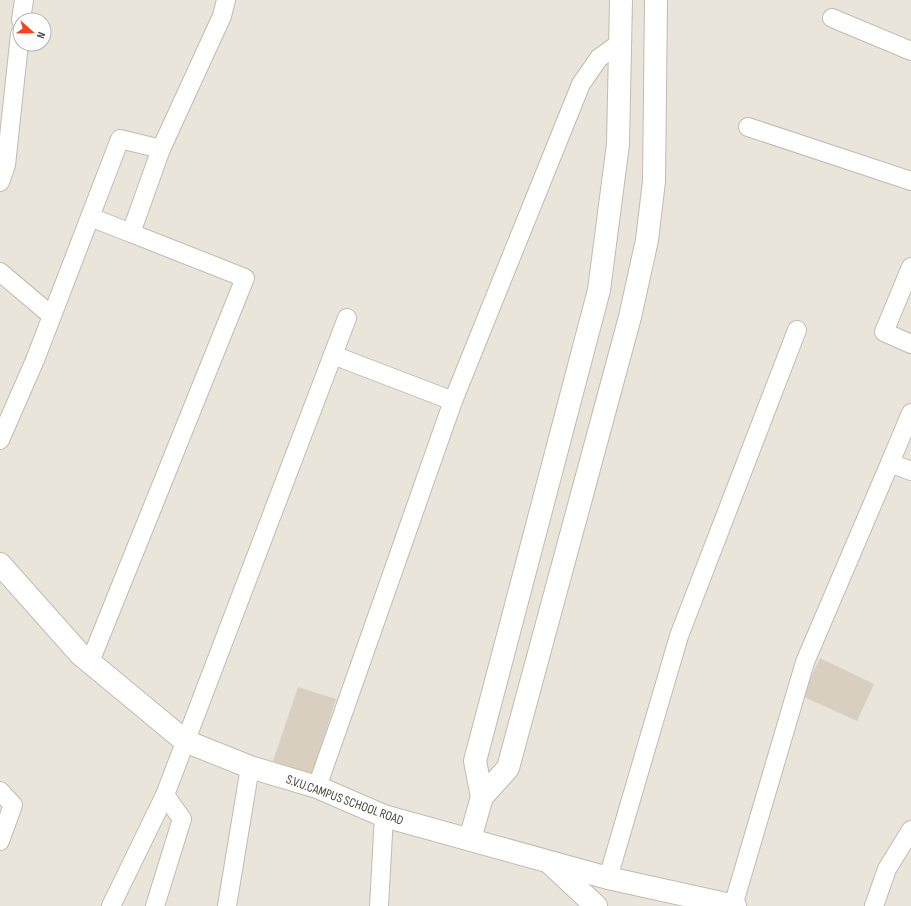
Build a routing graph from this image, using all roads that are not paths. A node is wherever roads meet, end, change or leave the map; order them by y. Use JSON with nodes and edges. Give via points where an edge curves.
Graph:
{"nodes":[{"id":1,"x":24,"y":0,"type":"edge"},
{"id":2,"x":226,"y":0,"type":"edge"},
{"id":3,"x":621,"y":0,"type":"edge"},
{"id":4,"x":656,"y":0,"type":"edge"},
{"id":5,"x":22,"y":12,"type":"edge"},
{"id":6,"x":832,"y":18,"type":"dead end"},
{"id":7,"x":620,"y":44,"type":"junction"},
{"id":8,"x":911,"y":51,"type":"edge"},
{"id":9,"x":18,"y":52,"type":"edge"},
{"id":10,"x":748,"y":127,"type":"dead end"},
{"id":11,"x":161,"y":149,"type":"junction"},
{"id":12,"x":0,"y":182,"type":"edge"},
{"id":13,"x":911,"y":182,"type":"edge"},
{"id":14,"x":90,"y":216,"type":"junction"},
{"id":15,"x":131,"y":233,"type":"junction"},
{"id":16,"x":911,"y":267,"type":"edge"},
{"id":17,"x":0,"y":272,"type":"edge"},
{"id":18,"x":52,"y":316,"type":"junction"},
{"id":19,"x":347,"y":318,"type":"dead end"},
{"id":20,"x":797,"y":330,"type":"dead end"},
{"id":21,"x":911,"y":344,"type":"edge"},
{"id":22,"x":333,"y":355,"type":"junction"},
{"id":23,"x":453,"y":401,"type":"junction"},
{"id":24,"x":911,"y":413,"type":"edge"},
{"id":25,"x":0,"y":440,"type":"edge"},
{"id":26,"x":890,"y":463,"type":"junction"},
{"id":27,"x":911,"y":471,"type":"edge"},
{"id":28,"x":0,"y":564,"type":"edge"},
{"id":29,"x":90,"y":662,"type":"junction"},
{"id":30,"x":185,"y":741,"type":"junction"},
{"id":31,"x":250,"y":767,"type":"junction"},
{"id":32,"x":317,"y":787,"type":"junction"},
{"id":33,"x":0,"y":791,"type":"edge"},
{"id":34,"x":165,"y":795,"type":"junction"},
{"id":35,"x":482,"y":797,"type":"junction"},
{"id":36,"x":384,"y":816,"type":"junction"},
{"id":37,"x":911,"y":830,"type":"edge"},
{"id":38,"x":470,"y":839,"type":"junction"},
{"id":39,"x":0,"y":841,"type":"edge"},
{"id":40,"x":546,"y":860,"type":"junction"},
{"id":41,"x":608,"y":878,"type":"junction"},
{"id":42,"x":712,"y":904,"type":"edge"},
{"id":43,"x":111,"y":906,"type":"edge"},
{"id":44,"x":155,"y":906,"type":"edge"},
{"id":45,"x":227,"y":906,"type":"edge"},
{"id":46,"x":379,"y":906,"type":"edge"},
{"id":47,"x":596,"y":906,"type":"edge"},
{"id":48,"x":734,"y":906,"type":"edge"},
{"id":49,"x":874,"y":906,"type":"edge"}],
"edges":[{"from":1,"to":5,"type":"street"},
{"from":2,"to":11,"type":"street","via":[[222,16]]},
{"from":3,"to":7,"type":"street"},
{"from":4,"to":35,"type":"street","via":[[654,181],[647,240],[630,317],[508,768]]},
{"from":6,"to":8,"type":"street"},
{"from":7,"to":23,"type":"street","via":[[599,58],[581,84]]},
{"from":7,"to":35,"type":"street","via":[[618,144],[599,290],[474,761]]},
{"from":9,"to":12,"type":"street","via":[[6,165]]},
{"from":10,"to":13,"type":"street"},
{"from":11,"to":14,"type":"street","via":[[120,139]]},
{"from":11,"to":15,"type":"street"},
{"from":14,"to":15,"type":"street"},
{"from":14,"to":18,"type":"street"},
{"from":15,"to":29,"type":"street","via":[[245,278]]},
{"from":16,"to":21,"type":"street","via":[[884,332]]},
{"from":17,"to":18,"type":"street"},
{"from":18,"to":25,"type":"street"},
{"from":19,"to":22,"type":"street"},
{"from":20,"to":41,"type":"street","via":[[679,636]]},
{"from":22,"to":23,"type":"street"},
{"from":22,"to":30,"type":"street"},
{"from":23,"to":32,"type":"street"},
{"from":24,"to":26,"type":"street"},
{"from":26,"to":27,"type":"street"},
{"from":26,"to":48,"type":"street","via":[[805,662]]},
{"from":28,"to":29,"type":"street","name":"S.V.U.CAMPUS SCHOOL ROAD"},
{"from":29,"to":30,"type":"street","name":"S.V.U.CAMPUS SCHOOL ROAD"},
{"from":30,"to":31,"type":"street","name":"S.V.U.CAMPUS SCHOOL ROAD"},
{"from":30,"to":34,"type":"street"},
{"from":31,"to":32,"type":"street","name":"S.V.U.CAMPUS SCHOOL ROAD"},
{"from":31,"to":45,"type":"street"},
{"from":32,"to":36,"type":"street","name":"S.V.U.CAMPUS SCHOOL ROAD"},
{"from":33,"to":39,"type":"street","via":[[13,805]]},
{"from":34,"to":43,"type":"street"},
{"from":34,"to":44,"type":"street","via":[[182,819]]},
{"from":35,"to":38,"type":"street"},
{"from":36,"to":38,"type":"street","name":"S.V.U.CAMPUS SCHOOL ROAD"},
{"from":36,"to":46,"type":"street"},
{"from":37,"to":49,"type":"street","via":[[887,869]]},
{"from":38,"to":40,"type":"street","name":"S.V.U.CAMPUS SCHOOL ROAD"},
{"from":40,"to":41,"type":"street","name":"S.V.U.CAMPUS SCHOOL ROAD"},
{"from":40,"to":47,"type":"street"},
{"from":41,"to":42,"type":"street","name":"S.V.U.CAMPUS SCHOOL ROAD"},
{"from":42,"to":48,"type":"street","name":"S.V.U.CAMPUS SCHOOL ROAD"}]}
